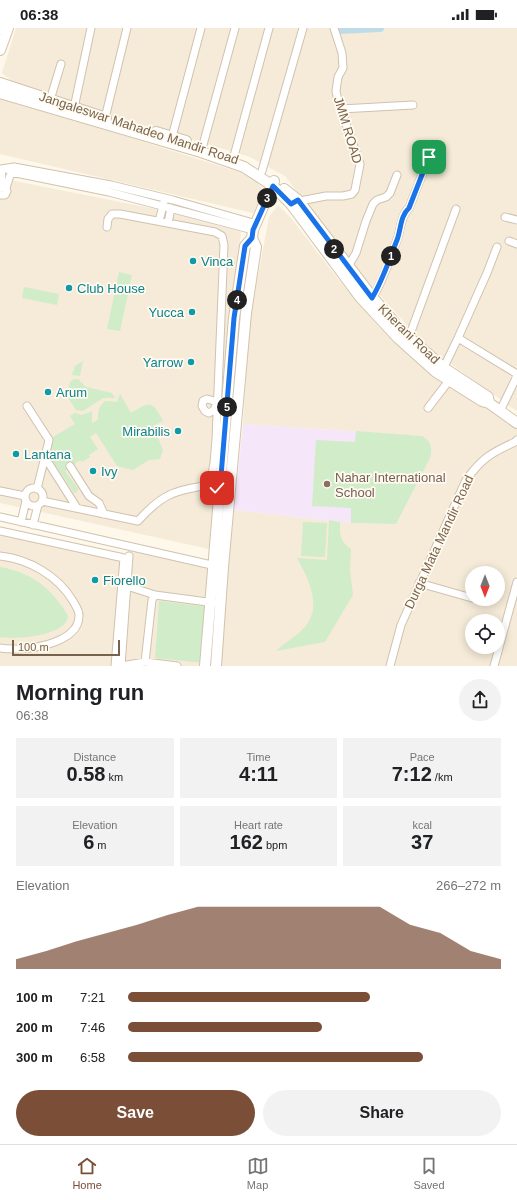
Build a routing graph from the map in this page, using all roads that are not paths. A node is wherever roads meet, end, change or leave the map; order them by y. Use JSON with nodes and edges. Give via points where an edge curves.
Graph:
{"nodes":[{"id":1,"x":8,"y":28,"type":"edge"},
{"id":2,"x":91,"y":28,"type":"edge"},
{"id":3,"x":127,"y":28,"type":"edge"},
{"id":4,"x":201,"y":28,"type":"edge"},
{"id":5,"x":235,"y":28,"type":"edge"},
{"id":6,"x":269,"y":28,"type":"edge"},
{"id":7,"x":303,"y":28,"type":"edge"},
{"id":8,"x":334,"y":28,"type":"edge"},
{"id":9,"x":0,"y":50,"type":"edge"},
{"id":10,"x":61,"y":64,"type":"dead end"},
{"id":11,"x":0,"y":83,"type":"edge"},
{"id":12,"x":0,"y":93,"type":"edge"},
{"id":13,"x":50,"y":100,"type":"junction"},
{"id":14,"x":413,"y":105,"type":"dead end"},
{"id":15,"x":74,"y":108,"type":"junction"},
{"id":16,"x":341,"y":109,"type":"junction"},
{"id":17,"x":105,"y":118,"type":"junction"},
{"id":18,"x":172,"y":137,"type":"junction"},
{"id":19,"x":202,"y":149,"type":"junction"},
{"id":20,"x":234,"y":156,"type":"junction"},
{"id":21,"x":429,"y":157,"type":"dead end"},
{"id":22,"x":5,"y":170,"type":"edge"},
{"id":23,"x":262,"y":171,"type":"junction"},
{"id":24,"x":28,"y":172,"type":"junction"},
{"id":25,"x":397,"y":175,"type":"dead end"},
{"id":26,"x":274,"y":183,"type":"junction"},
{"id":27,"x":2,"y":189,"type":"edge"},
{"id":28,"x":165,"y":198,"type":"junction"},
{"id":29,"x":294,"y":202,"type":"junction"},
{"id":30,"x":163,"y":206,"type":"junction"},
{"id":31,"x":172,"y":208,"type":"junction"},
{"id":32,"x":456,"y":209,"type":"dead end"},
{"id":33,"x":505,"y":217,"type":"dead end"},
{"id":34,"x":517,"y":220,"type":"edge"},
{"id":35,"x":160,"y":221,"type":"junction"},
{"id":36,"x":168,"y":223,"type":"junction"},
{"id":37,"x":107,"y":227,"type":"dead end"},
{"id":38,"x":254,"y":231,"type":"junction"},
{"id":39,"x":508,"y":242,"type":"dead end"},
{"id":40,"x":517,"y":244,"type":"edge"},
{"id":41,"x":497,"y":247,"type":"dead end"},
{"id":42,"x":348,"y":266,"type":"junction"},
{"id":43,"x":343,"y":276,"type":"junction"},
{"id":44,"x":370,"y":301,"type":"junction"},
{"id":45,"x":409,"y":338,"type":"junction"},
{"id":46,"x":458,"y":338,"type":"junction"},
{"id":47,"x":442,"y":371,"type":"junction"},
{"id":48,"x":517,"y":375,"type":"edge"},
{"id":49,"x":451,"y":377,"type":"junction"},
{"id":50,"x":238,"y":402,"type":"junction"},
{"id":51,"x":220,"y":404,"type":"junction"},
{"id":52,"x":26,"y":406,"type":"dead end"},
{"id":53,"x":428,"y":408,"type":"dead end"},
{"id":54,"x":500,"y":412,"type":"junction"},
{"id":55,"x":517,"y":423,"type":"edge"},
{"id":56,"x":517,"y":440,"type":"edge"},
{"id":57,"x":46,"y":459,"type":"junction"},
{"id":58,"x":70,"y":466,"type":"dead end"},
{"id":59,"x":37,"y":489,"type":"junction"},
{"id":60,"x":0,"y":491,"type":"edge"},
{"id":61,"x":26,"y":498,"type":"junction"},
{"id":62,"x":40,"y":503,"type":"junction"},
{"id":63,"x":76,"y":508,"type":"junction"},
{"id":64,"x":104,"y":514,"type":"junction"},
{"id":65,"x":0,"y":518,"type":"edge"},
{"id":66,"x":26,"y":523,"type":"junction"},
{"id":67,"x":0,"y":531,"type":"edge"},
{"id":68,"x":23,"y":536,"type":"junction"},
{"id":69,"x":0,"y":556,"type":"edge"},
{"id":70,"x":129,"y":556,"type":"dead end"},
{"id":71,"x":218,"y":566,"type":"junction"},
{"id":72,"x":419,"y":583,"type":"junction"},
{"id":73,"x":127,"y":586,"type":"junction"},
{"id":74,"x":516,"y":587,"type":"edge"},
{"id":75,"x":155,"y":595,"type":"junction"},
{"id":76,"x":465,"y":596,"type":"edge"},
{"id":77,"x":215,"y":603,"type":"junction"},
{"id":78,"x":0,"y":648,"type":"edge"},
{"id":79,"x":212,"y":653,"type":"junction"},
{"id":80,"x":145,"y":662,"type":"junction"},
{"id":81,"x":115,"y":666,"type":"edge"},
{"id":82,"x":121,"y":666,"type":"edge"},
{"id":83,"x":177,"y":666,"type":"edge"},
{"id":84,"x":206,"y":666,"type":"edge"},
{"id":85,"x":216,"y":666,"type":"edge"},
{"id":86,"x":390,"y":666,"type":"edge"},
{"id":87,"x":494,"y":666,"type":"edge"}],
"edges":[{"from":1,"to":9,"type":"main road"},
{"from":2,"to":15,"type":"street"},
{"from":3,"to":17,"type":"street"},
{"from":4,"to":18,"type":"street"},
{"from":5,"to":19,"type":"street"},
{"from":6,"to":20,"type":"street"},
{"from":7,"to":23,"type":"street"},
{"from":8,"to":16,"type":"street","name":"JMM ROAD","via":[[342,53],[343,68],[338,77],[336,91]]},
{"from":10,"to":13,"type":"street"},
{"from":11,"to":13,"type":"main road","name":"Jangaleswar Mahadeo Mandir Road"},
{"from":12,"to":19,"type":"main road","name":"Jangaleswar Mahadeo Mandir Road"},
{"from":13,"to":15,"type":"main road","name":"Jangaleswar Mahadeo Mandir Road"},
{"from":14,"to":16,"type":"street"},
{"from":15,"to":17,"type":"main road","name":"Jangaleswar Mahadeo Mandir Road"},
{"from":16,"to":29,"type":"street","name":"JMM ROAD","via":[[360,164],[355,190],[352,194],[343,196],[326,196]]},
{"from":17,"to":18,"type":"main road","name":"Jangaleswar Mahadeo Mandir Road"},
{"from":18,"to":19,"type":"main road","name":"Jangaleswar Mahadeo Mandir Road"},
{"from":19,"to":20,"type":"main road","name":"Jangaleswar Mahadeo Mandir Road"},
{"from":19,"to":26,"type":"main road","name":"Jangaleswar Mahadeo Mandir Road"},
{"from":20,"to":23,"type":"main road","name":"Jangaleswar Mahadeo Mandir Road"},
{"from":21,"to":44,"type":"street","via":[[409,208],[404,212],[398,238],[379,286]]},
{"from":22,"to":24,"type":"street"},
{"from":22,"to":27,"type":"street"},
{"from":23,"to":26,"type":"main road","name":"Jangaleswar Mahadeo Mandir Road"},
{"from":24,"to":28,"type":"street","via":[[111,185]]},
{"from":24,"to":30,"type":"street"},
{"from":25,"to":42,"type":"street","via":[[390,193],[373,204],[356,253]]},
{"from":26,"to":29,"type":"main road","name":"Kherani Road"},
{"from":26,"to":38,"type":"main road"},
{"from":28,"to":30,"type":"street"},
{"from":28,"to":38,"type":"street"},
{"from":29,"to":42,"type":"main road","name":"Kherani Road"},
{"from":29,"to":43,"type":"main road","name":"Kherani Road"},
{"from":30,"to":31,"type":"street"},
{"from":30,"to":35,"type":"street"},
{"from":31,"to":36,"type":"street"},
{"from":31,"to":38,"type":"street"},
{"from":32,"to":45,"type":"street"},
{"from":33,"to":34,"type":"street"},
{"from":35,"to":36,"type":"street"},
{"from":35,"to":37,"type":"street","via":[[112,214]]},
{"from":36,"to":51,"type":"street","via":[[215,232],[222,236],[224,245]]},
{"from":38,"to":50,"type":"main road","via":[[256,247],[246,313]]},
{"from":38,"to":51,"type":"main road","via":[[245,246]]},
{"from":39,"to":40,"type":"street"},
{"from":41,"to":46,"type":"street"},
{"from":42,"to":43,"type":"street"},
{"from":42,"to":44,"type":"main road","name":"Kherani Road"},
{"from":43,"to":44,"type":"main road","name":"Kherani Road"},
{"from":44,"to":45,"type":"main road","name":"Kherani Road"},
{"from":44,"to":47,"type":"main road","name":"Kherani Road","via":[[398,338]]},
{"from":45,"to":47,"type":"main road","name":"Kherani Road"},
{"from":46,"to":47,"type":"street"},
{"from":46,"to":48,"type":"street"},
{"from":47,"to":49,"type":"main road","name":"Kherani Road"},
{"from":48,"to":54,"type":"street"},
{"from":49,"to":53,"type":"street"},
{"from":49,"to":54,"type":"main road","name":"Kherani Road","via":[[488,397],[489,403]]},
{"from":50,"to":51,"type":"street"},
{"from":50,"to":71,"type":"main road"},
{"from":51,"to":64,"type":"street","via":[[210,485],[188,488],[169,495],[152,506],[138,521]]},
{"from":51,"to":71,"type":"main road"},
{"from":52,"to":57,"type":"street","via":[[49,440]]},
{"from":54,"to":55,"type":"main road","name":"Kherani Road"},
{"from":56,"to":72,"type":"street","name":"Durga Mata Mandir Road","via":[[492,453],[476,466],[466,480]]},
{"from":57,"to":59,"type":"street"},
{"from":57,"to":63,"type":"street"},
{"from":58,"to":64,"type":"street","via":[[89,496],[99,503]]},
{"from":59,"to":61,"type":"street","via":[[30,490]]},
{"from":59,"to":62,"type":"street","via":[[42,493]]},
{"from":60,"to":61,"type":"street"},
{"from":61,"to":62,"type":"street","via":[[30,505]]},
{"from":61,"to":66,"type":"street"},
{"from":62,"to":63,"type":"street"},
{"from":62,"to":66,"type":"street"},
{"from":63,"to":64,"type":"street"},
{"from":65,"to":66,"type":"street"},
{"from":66,"to":68,"type":"street"},
{"from":66,"to":71,"type":"street"},
{"from":67,"to":68,"type":"street"},
{"from":68,"to":81,"type":"street","via":[[124,558]]},
{"from":69,"to":78,"type":"street","via":[[16,559],[47,574],[63,588],[79,613],[76,627],[70,634],[57,641],[30,649]]},
{"from":70,"to":73,"type":"street"},
{"from":71,"to":77,"type":"main road"},
{"from":72,"to":76,"type":"street"},
{"from":72,"to":86,"type":"street","name":"Durga Mata Mandir Road","via":[[401,625]]},
{"from":73,"to":75,"type":"street"},
{"from":73,"to":82,"type":"street"},
{"from":74,"to":87,"type":"street"},
{"from":75,"to":77,"type":"street"},
{"from":75,"to":80,"type":"street","via":[[152,600]]},
{"from":77,"to":79,"type":"main road"},
{"from":79,"to":84,"type":"main road"},
{"from":79,"to":85,"type":"main road"},
{"from":80,"to":82,"type":"street"},
{"from":80,"to":83,"type":"street"}]}
